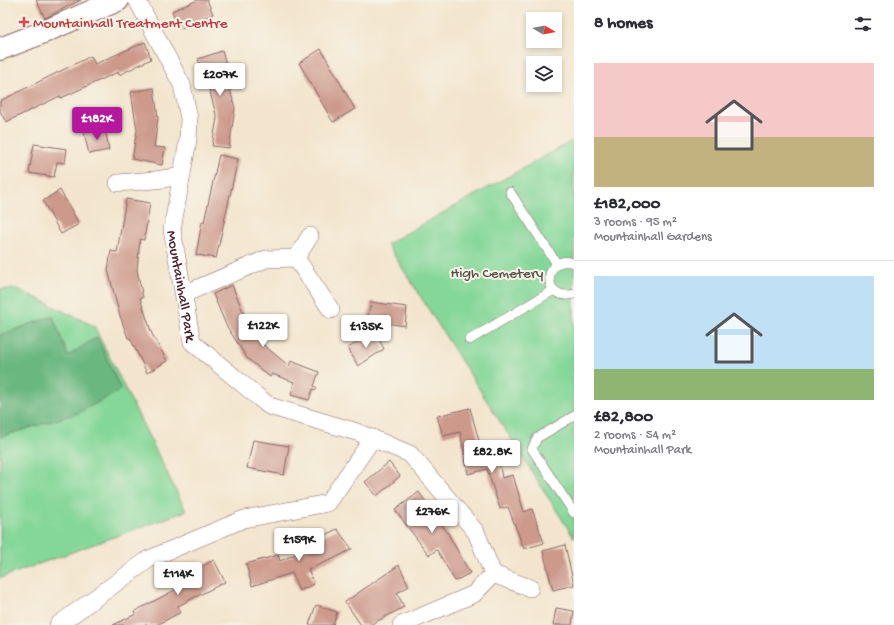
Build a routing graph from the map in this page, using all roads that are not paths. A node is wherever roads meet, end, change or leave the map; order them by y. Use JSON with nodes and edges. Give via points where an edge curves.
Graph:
{"nodes":[{"id":1,"x":118,"y":0,"type":"edge"},
{"id":2,"x":137,"y":0,"type":"edge"},
{"id":3,"x":0,"y":49,"type":"edge"},
{"id":4,"x":182,"y":176,"type":"junction"},
{"id":5,"x":118,"y":183,"type":"dead end"},
{"id":6,"x":510,"y":192,"type":"dead end"},
{"id":7,"x":310,"y":236,"type":"dead end"},
{"id":8,"x":296,"y":258,"type":"junction"},
{"id":9,"x":574,"y":262,"type":"edge"},
{"id":10,"x":557,"y":264,"type":"junction"},
{"id":11,"x":554,"y":290,"type":"junction"},
{"id":12,"x":184,"y":294,"type":"junction"},
{"id":13,"x":574,"y":294,"type":"edge"},
{"id":14,"x":331,"y":310,"type":"dead end"},
{"id":15,"x":469,"y":340,"type":"dead end"},
{"id":16,"x":574,"y":416,"type":"edge"},
{"id":17,"x":373,"y":438,"type":"junction"},
{"id":18,"x":574,"y":513,"type":"edge"},
{"id":19,"x":493,"y":574,"type":"junction"},
{"id":20,"x":530,"y":588,"type":"dead end"},
{"id":21,"x":58,"y":625,"type":"edge"},
{"id":22,"x":401,"y":625,"type":"edge"}],
"edges":[{"from":1,"to":3,"type":"street"},
{"from":2,"to":4,"type":"street","name":"Mountainhall Park","via":[[182,85],[189,118]]},
{"from":4,"to":5,"type":"street"},
{"from":4,"to":12,"type":"street","name":"Mountainhall Park","via":[[172,230]]},
{"from":6,"to":10,"type":"lane"},
{"from":7,"to":8,"type":"street"},
{"from":8,"to":12,"type":"street","via":[[266,260]]},
{"from":8,"to":14,"type":"street"},
{"from":9,"to":10,"type":"lane"},
{"from":10,"to":11,"type":"lane","via":[[552,268],[549,280]]},
{"from":11,"to":13,"type":"lane","via":[[564,296]]},
{"from":11,"to":15,"type":"lane"},
{"from":12,"to":17,"type":"street","name":"Mountainhall Park","via":[[192,342],[269,406]]},
{"from":16,"to":18,"type":"lane","via":[[537,438],[532,449]]},
{"from":17,"to":19,"type":"street","name":"Mountainhall Park","via":[[410,454],[476,532]]},
{"from":17,"to":21,"type":"street","via":[[328,503],[244,519],[149,559]]},
{"from":19,"to":20,"type":"street"},
{"from":19,"to":22,"type":"street","via":[[474,594]]}]}
